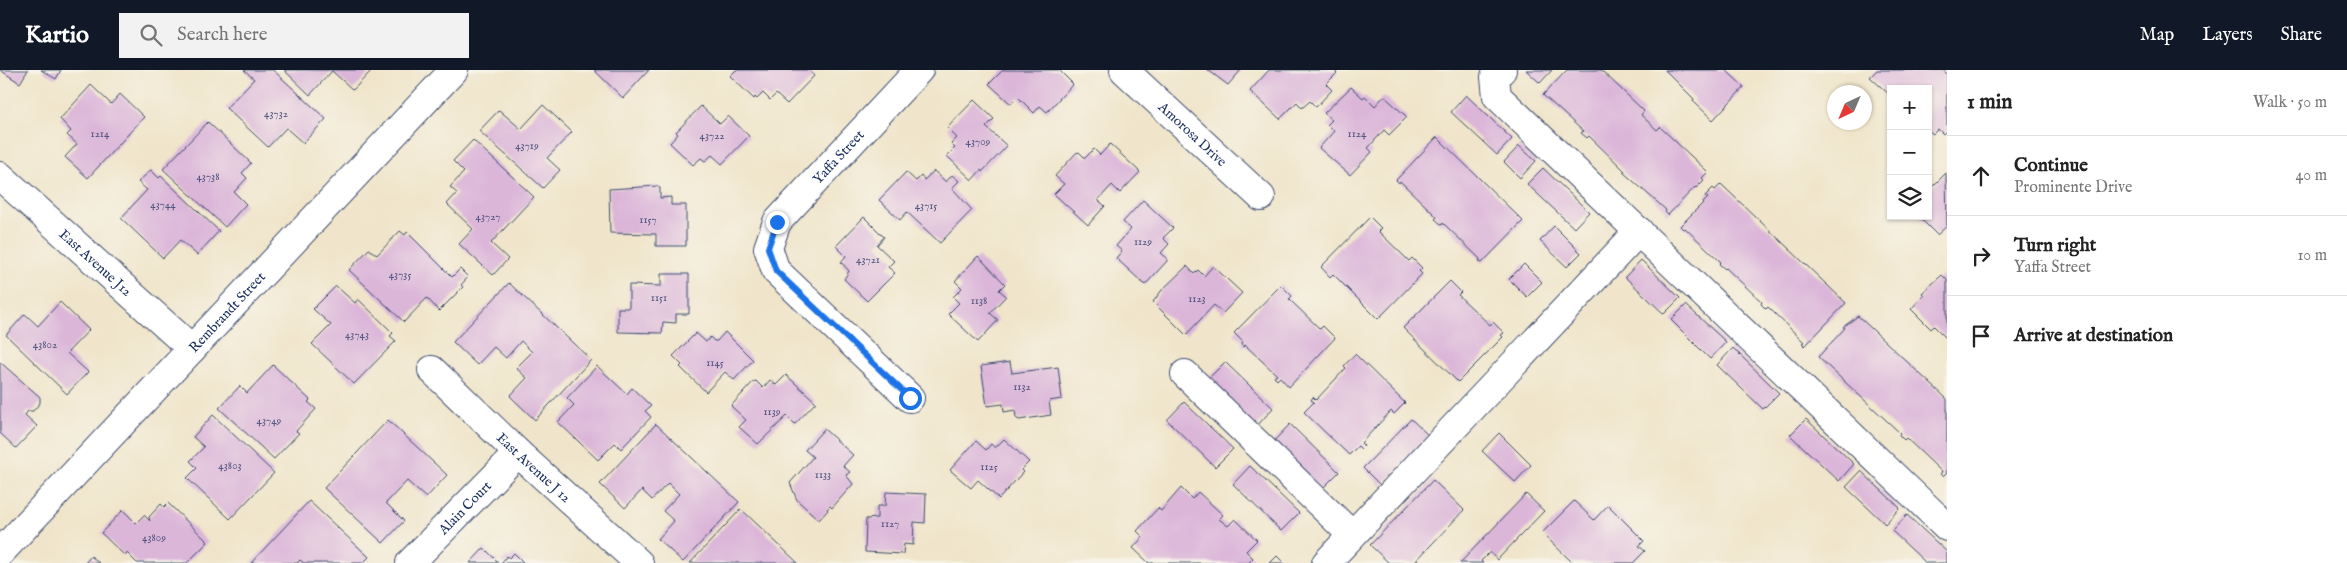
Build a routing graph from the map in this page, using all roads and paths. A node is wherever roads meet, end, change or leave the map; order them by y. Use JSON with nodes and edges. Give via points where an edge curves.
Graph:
{"nodes":[{"id":1,"x":454,"y":70,"type":"edge"},
{"id":2,"x":919,"y":70,"type":"edge"},
{"id":3,"x":1124,"y":70,"type":"edge"},
{"id":4,"x":1502,"y":70,"type":"edge"},
{"id":5,"x":0,"y":176,"type":"edge"},
{"id":6,"x":1261,"y":197,"type":"dead end"},
{"id":7,"x":1639,"y":231,"type":"junction"},
{"id":8,"x":192,"y":349,"type":"junction"},
{"id":9,"x":432,"y":370,"type":"dead end"},
{"id":10,"x":1185,"y":374,"type":"dead end"},
{"id":11,"x":910,"y":398,"type":"dead end"},
{"id":12,"x":518,"y":453,"type":"junction"},
{"id":13,"x":1947,"y":527,"type":"edge"},
{"id":14,"x":1352,"y":535,"type":"junction"},
{"id":15,"x":0,"y":553,"type":"edge"},
{"id":16,"x":1329,"y":562,"type":"edge"},
{"id":17,"x":410,"y":563,"type":"edge"},
{"id":18,"x":638,"y":563,"type":"edge"}],
"edges":[{"from":1,"to":8,"type":"street","name":"Rembrandt Street"},
{"from":2,"to":11,"type":"street","name":"Yaffa Street","via":[[777,222],[768,248],[776,271]]},
{"from":3,"to":6,"type":"street","name":"Amorosa Drive"},
{"from":4,"to":7,"type":"street","via":[[1495,77],[1497,96]]},
{"from":5,"to":8,"type":"street","name":"East Avenue J12"},
{"from":7,"to":13,"type":"street"},
{"from":7,"to":14,"type":"street"},
{"from":8,"to":15,"type":"street","name":"Rembrandt Street"},
{"from":9,"to":12,"type":"street","name":"East Avenue J 12"},
{"from":10,"to":14,"type":"street"},
{"from":12,"to":17,"type":"street","name":"Alain Court"},
{"from":12,"to":18,"type":"street","name":"East Avenue J 12"},
{"from":14,"to":16,"type":"street"}]}
